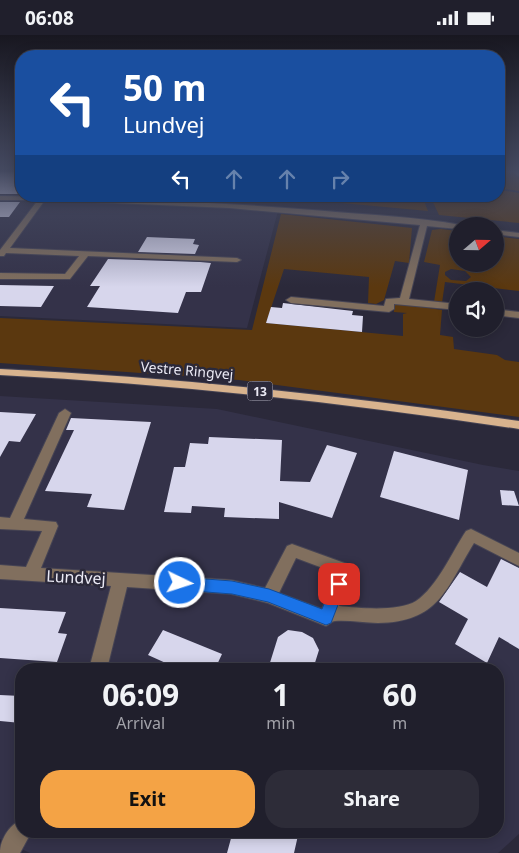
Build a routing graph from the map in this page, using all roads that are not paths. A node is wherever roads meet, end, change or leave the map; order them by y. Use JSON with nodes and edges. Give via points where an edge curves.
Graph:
{"nodes":[{"id":1,"x":34,"y":210,"type":"edge"},
{"id":2,"x":316,"y":210,"type":"edge"},
{"id":3,"x":424,"y":223,"type":"junction"},
{"id":4,"x":449,"y":226,"type":"edge"},
{"id":5,"x":504,"y":233,"type":"edge"},
{"id":6,"x":519,"y":235,"type":"edge"},
{"id":7,"x":2,"y":253,"type":"edge"},
{"id":8,"x":85,"y":254,"type":"junction"},
{"id":9,"x":237,"y":260,"type":"dead end"},
{"id":10,"x":0,"y":268,"type":"edge"},
{"id":11,"x":0,"y":275,"type":"edge"},
{"id":12,"x":291,"y":300,"type":"dead end"},
{"id":13,"x":404,"y":301,"type":"junction"},
{"id":14,"x":449,"y":306,"type":"edge"},
{"id":15,"x":504,"y":313,"type":"edge"},
{"id":16,"x":519,"y":315,"type":"edge"},
{"id":17,"x":0,"y":372,"type":"edge"},
{"id":18,"x":64,"y":413,"type":"dead end"},
{"id":19,"x":519,"y":425,"type":"edge"},
{"id":20,"x":7,"y":524,"type":"edge"},
{"id":21,"x":519,"y":560,"type":"edge"},
{"id":22,"x":0,"y":572,"type":"edge"},
{"id":23,"x":31,"y":574,"type":"junction"},
{"id":24,"x":121,"y":579,"type":"junction"},
{"id":25,"x":269,"y":596,"type":"junction"},
{"id":26,"x":328,"y":613,"type":"junction"},
{"id":27,"x":100,"y":663,"type":"edge"},
{"id":28,"x":17,"y":838,"type":"edge"},
{"id":29,"x":8,"y":853,"type":"edge"}],
"edges":[{"from":1,"to":7,"type":"street"},
{"from":2,"to":3,"type":"street"},
{"from":3,"to":4,"type":"street"},
{"from":3,"to":13,"type":"street"},
{"from":5,"to":6,"type":"street"},
{"from":7,"to":8,"type":"street"},
{"from":8,"to":9,"type":"street"},
{"from":8,"to":11,"type":"street","via":[[67,277]]},
{"from":10,"to":11,"type":"street","via":[[3,269]]},
{"from":12,"to":13,"type":"street","via":[[389,309],[389,301]]},
{"from":13,"to":14,"type":"street"},
{"from":15,"to":16,"type":"street"},
{"from":17,"to":19,"type":"main road","name":"Vestre Ringvej","number":"13","via":[[257,391],[400,407]]},
{"from":18,"to":20,"type":"street"},
{"from":20,"to":23,"type":"street","name":"Lundvej","via":[[52,527]]},
{"from":21,"to":26,"type":"street","via":[[471,535],[428,602],[414,610],[371,617]]},
{"from":22,"to":23,"type":"street","name":"Lundvej"},
{"from":23,"to":24,"type":"street","name":"Lundvej"},
{"from":24,"to":25,"type":"street","name":"Lundvej","via":[[232,587]]},
{"from":24,"to":27,"type":"street","name":"Lundvej"},
{"from":25,"to":26,"type":"street","name":"Lundvej","via":[[326,618]]},
{"from":25,"to":26,"type":"street","via":[[292,550],[345,570]]},
{"from":28,"to":29,"type":"street"}]}
